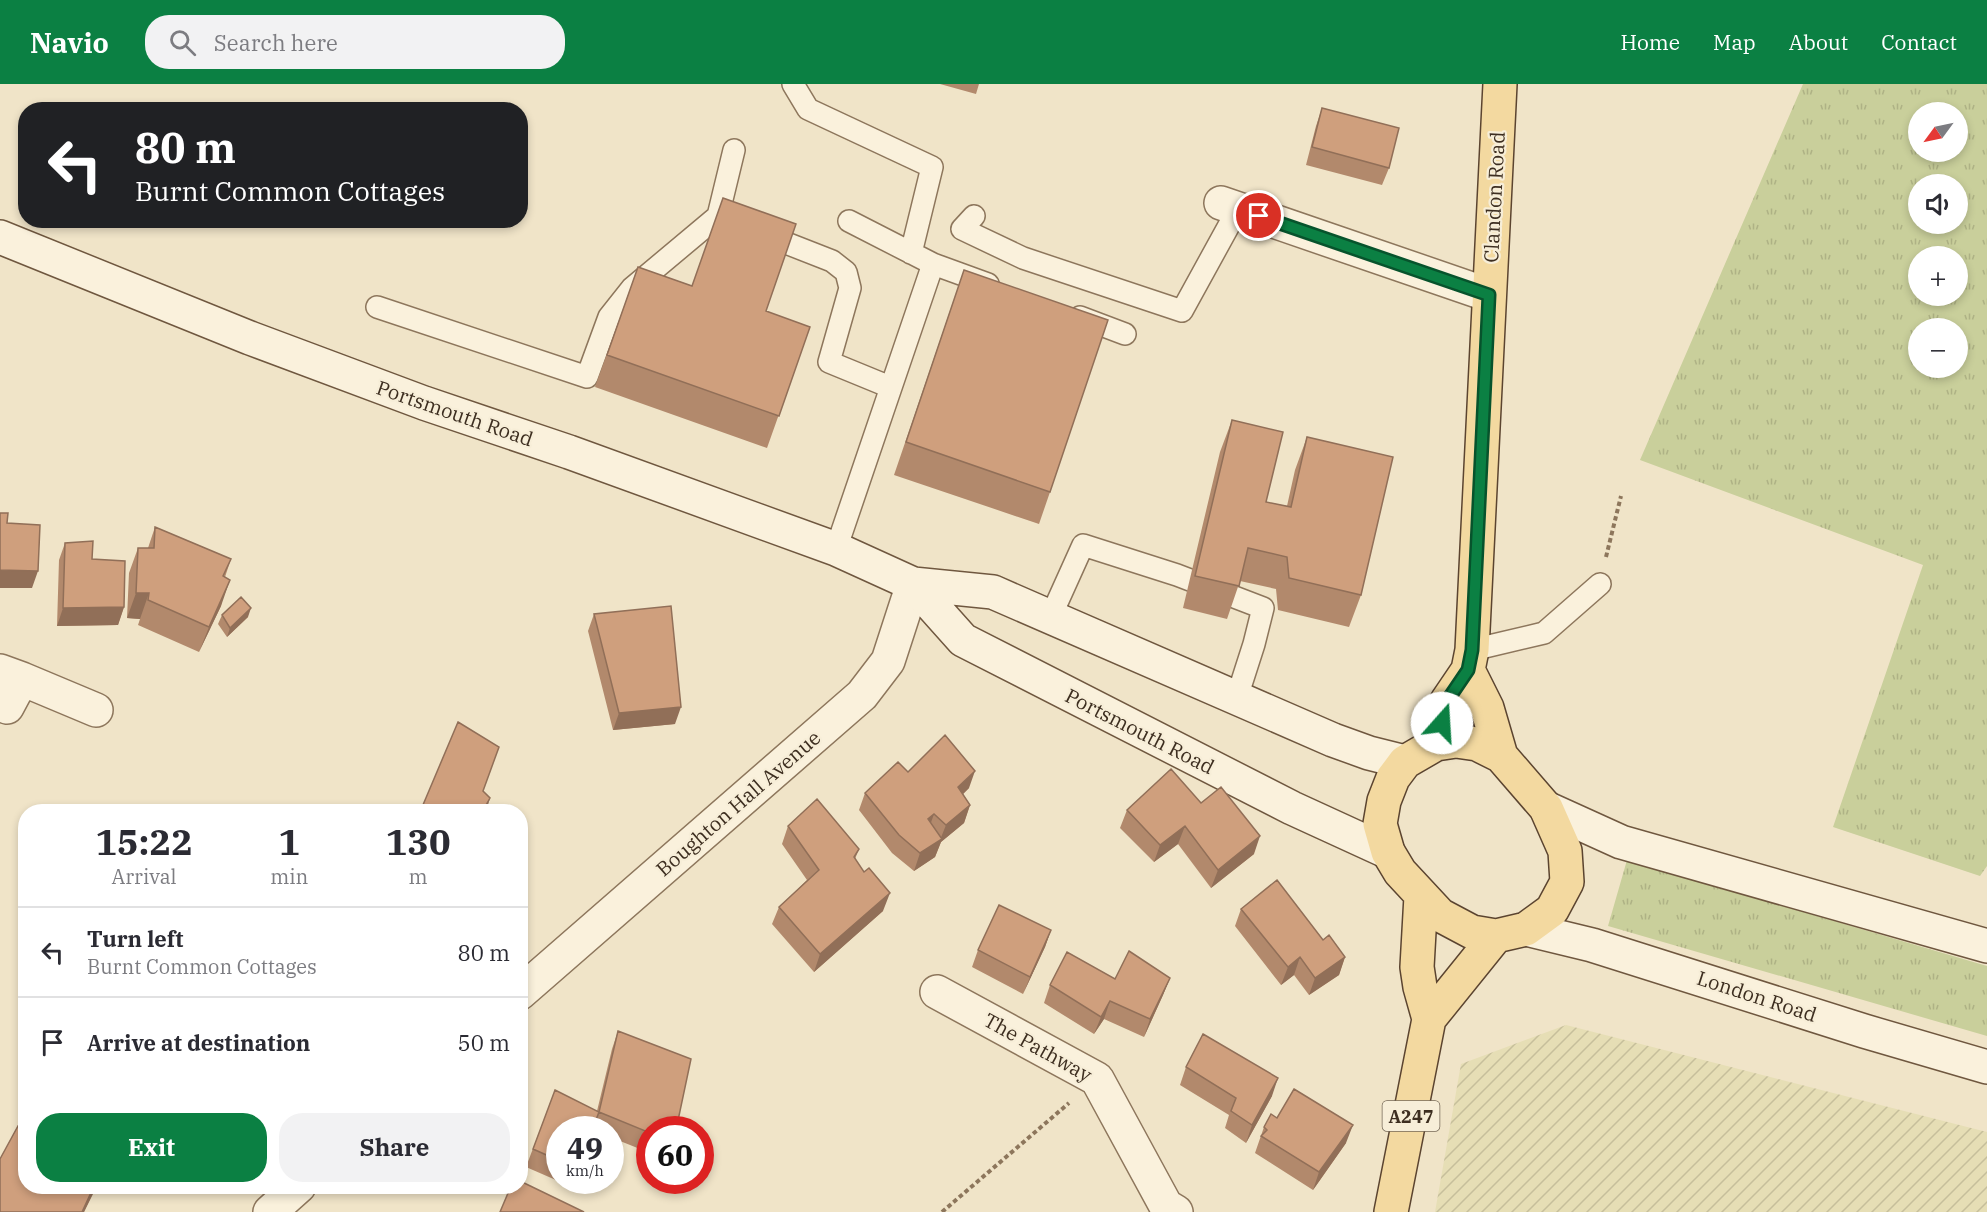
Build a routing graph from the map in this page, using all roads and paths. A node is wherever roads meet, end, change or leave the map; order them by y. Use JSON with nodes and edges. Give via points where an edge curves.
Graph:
{"nodes":[{"id":1,"x":793,"y":84,"type":"edge"},
{"id":2,"x":1500,"y":84,"type":"edge"},
{"id":3,"x":734,"y":150,"type":"dead end"},
{"id":4,"x":1230,"y":206,"type":"joint"},
{"id":5,"x":718,"y":216,"type":"junction"},
{"id":6,"x":974,"y":216,"type":"dead end"},
{"id":7,"x":849,"y":221,"type":"dead end"},
{"id":8,"x":0,"y":237,"type":"edge"},
{"id":9,"x":910,"y":253,"type":"junction"},
{"id":10,"x":933,"y":264,"type":"junction"},
{"id":11,"x":1007,"y":291,"type":"edge"},
{"id":12,"x":1489,"y":295,"type":"junction"},
{"id":13,"x":377,"y":307,"type":"dead end"},
{"id":14,"x":1059,"y":310,"type":"edge"},
{"id":15,"x":1125,"y":334,"type":"dead end"},
{"id":16,"x":890,"y":387,"type":"junction"},
{"id":17,"x":1621,"y":496,"type":"dead end"},
{"id":18,"x":836,"y":549,"type":"junction"},
{"id":19,"x":913,"y":584,"type":"junction"},
{"id":20,"x":1600,"y":584,"type":"joint"},
{"id":21,"x":1051,"y":616,"type":"junction"},
{"id":22,"x":1470,"y":660,"type":"junction"},
{"id":23,"x":11,"y":675,"type":"edge"},
{"id":24,"x":1237,"y":697,"type":"junction"},
{"id":25,"x":7,"y":707,"type":"dead end"},
{"id":26,"x":96,"y":710,"type":"dead end"},
{"id":27,"x":1436,"y":744,"type":"junction"},
{"id":28,"x":1502,"y":756,"type":"junction"},
{"id":29,"x":1405,"y":762,"type":"junction"},
{"id":30,"x":1546,"y":808,"type":"junction"},
{"id":31,"x":1388,"y":852,"type":"junction"},
{"id":32,"x":1421,"y":896,"type":"junction"},
{"id":33,"x":1511,"y":932,"type":"junction"},
{"id":34,"x":1987,"y":946,"type":"edge"},
{"id":35,"x":528,"y":986,"type":"edge"},
{"id":36,"x":937,"y":992,"type":"dead end"},
{"id":37,"x":1430,"y":1020,"type":"junction"},
{"id":38,"x":1987,"y":1067,"type":"edge"},
{"id":39,"x":1097,"y":1078,"type":"junction"},
{"id":40,"x":290,"y":1194,"type":"edge"},
{"id":41,"x":1167,"y":1210,"type":"edge"},
{"id":42,"x":270,"y":1212,"type":"edge"},
{"id":43,"x":942,"y":1212,"type":"edge"},
{"id":44,"x":1391,"y":1212,"type":"edge"}],
"edges":[{"from":1,"to":9,"type":"lane","via":[[808,109],[932,167]]},
{"from":2,"to":12,"type":"main road","name":"Clandon Road"},
{"from":3,"to":5,"type":"lane"},
{"from":4,"to":6,"type":"lane","via":[[1182,311],[1023,258],[962,229]]},
{"from":4,"to":12,"type":"main road"},
{"from":5,"to":13,"type":"lane","via":[[632,288],[609,317],[587,377]]},
{"from":5,"to":16,"type":"lane","via":[[832,261],[846,272],[850,288],[829,362]]},
{"from":7,"to":9,"type":"lane"},
{"from":8,"to":18,"type":"main road","name":"Portsmouth Road","via":[[381,387]]},
{"from":9,"to":10,"type":"lane"},
{"from":10,"to":11,"type":"lane"},
{"from":10,"to":16,"type":"lane"},
{"from":12,"to":22,"type":"main road","name":"Clandon Road"},
{"from":14,"to":15,"type":"lane"},
{"from":16,"to":18,"type":"lane"},
{"from":17,"to":20,"type":"path"},
{"from":18,"to":19,"type":"main road","name":"Portsmouth Road"},
{"from":19,"to":21,"type":"main road","name":"Portsmouth Road","via":[[993,592]]},
{"from":19,"to":31,"type":"main road","name":"Portsmouth Road","via":[[963,640],[1292,808]]},
{"from":19,"to":35,"type":"main road","name":"Boughton Hall Avenue","via":[[888,661],[862,694]]},
{"from":20,"to":22,"type":"lane","via":[[1544,633]]},
{"from":21,"to":24,"type":"main road","name":"Portsmouth Road"},
{"from":21,"to":24,"type":"lane","via":[[1083,545],[1263,608]]},
{"from":22,"to":27,"type":"main road","via":[[1447,701]]},
{"from":22,"to":28,"type":"main road","name":"Clandon Road"},
{"from":23,"to":25,"type":"main road"},
{"from":23,"to":26,"type":"main road"},
{"from":24,"to":29,"type":"main road","name":"Portsmouth Road","via":[[1333,740]]},
{"from":27,"to":28,"type":"main road","via":[[1477,744]]},
{"from":27,"to":29,"type":"main road"},
{"from":28,"to":30,"type":"main road"},
{"from":29,"to":31,"type":"main road","via":[[1384,801],[1380,824]]},
{"from":30,"to":33,"type":"main road","via":[[1565,851],[1567,882],[1552,910]]},
{"from":30,"to":34,"type":"main road","via":[[1621,842]]},
{"from":31,"to":32,"type":"main road"},
{"from":32,"to":33,"type":"main road","via":[[1440,915],[1472,932]]},
{"from":32,"to":37,"type":"main road","number":"A247","via":[[1418,967]]},
{"from":33,"to":37,"type":"main road","number":"A247"},
{"from":33,"to":38,"type":"main road","name":"London Road","via":[[1592,945]]},
{"from":36,"to":39,"type":"main road","name":"The Pathway"},
{"from":37,"to":44,"type":"main road","number":"A247"},
{"from":39,"to":41,"type":"main road","name":"The Pathway"},
{"from":39,"to":43,"type":"path"},
{"from":40,"to":42,"type":"main road"}]}
